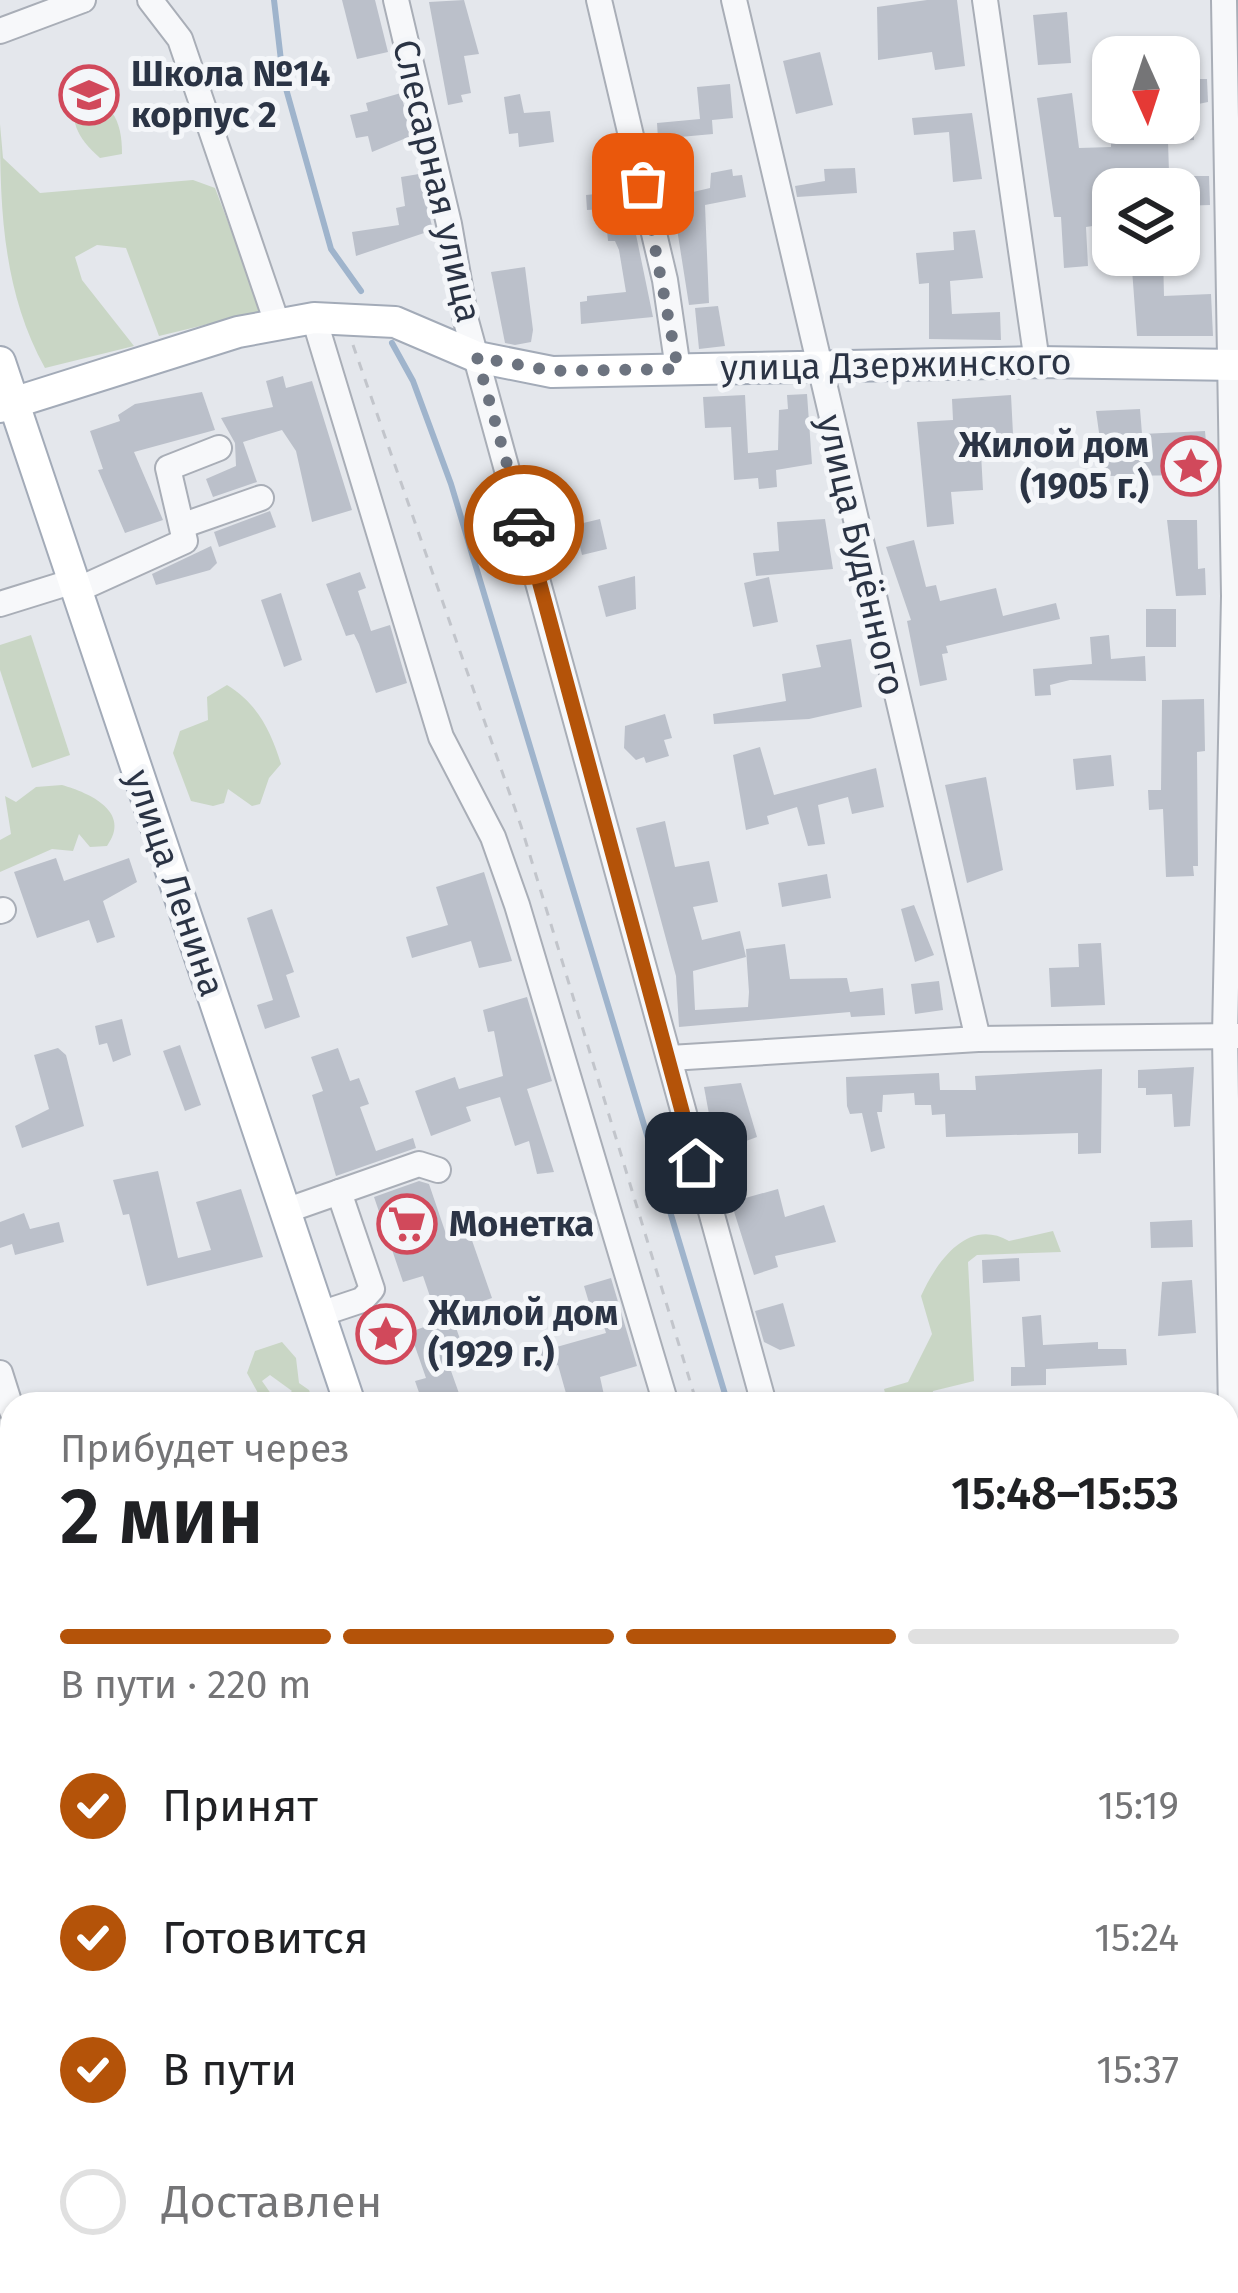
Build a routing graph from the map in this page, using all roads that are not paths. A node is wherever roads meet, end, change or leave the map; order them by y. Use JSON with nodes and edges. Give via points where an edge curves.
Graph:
{"nodes":[{"id":1,"x":83,"y":0,"type":"edge"},
{"id":2,"x":150,"y":0,"type":"edge"},
{"id":3,"x":395,"y":0,"type":"edge"},
{"id":4,"x":599,"y":0,"type":"edge"},
{"id":5,"x":734,"y":0,"type":"edge"},
{"id":6,"x":985,"y":0,"type":"edge"},
{"id":7,"x":1224,"y":0,"type":"edge"},
{"id":8,"x":0,"y":31,"type":"edge"},
{"id":9,"x":1234,"y":224,"type":"edge"},
{"id":10,"x":314,"y":318,"type":"junction"},
{"id":11,"x":277,"y":323,"type":"junction"},
{"id":12,"x":477,"y":357,"type":"junction"},
{"id":13,"x":0,"y":362,"type":"edge"},
{"id":14,"x":1036,"y":362,"type":"junction"},
{"id":15,"x":1235,"y":364,"type":"edge"},
{"id":16,"x":816,"y":366,"type":"junction"},
{"id":17,"x":678,"y":369,"type":"junction"},
{"id":18,"x":7,"y":404,"type":"edge"},
{"id":19,"x":219,"y":448,"type":"dead end"},
{"id":20,"x":261,"y":498,"type":"dead end"},
{"id":21,"x":184,"y":525,"type":"junction"},
{"id":22,"x":75,"y":586,"type":"junction"},
{"id":23,"x":0,"y":604,"type":"edge"},
{"id":24,"x":1232,"y":1036,"type":"edge"},
{"id":25,"x":978,"y":1039,"type":"junction"},
{"id":26,"x":670,"y":1058,"type":"junction"},
{"id":27,"x":438,"y":1171,"type":"dead end"},
{"id":28,"x":339,"y":1192,"type":"junction"},
{"id":29,"x":285,"y":1211,"type":"junction"},
{"id":30,"x":320,"y":1314,"type":"junction"},
{"id":31,"x":346,"y":1392,"type":"edge"},
{"id":32,"x":662,"y":1392,"type":"edge"},
{"id":33,"x":761,"y":1392,"type":"edge"},
{"id":34,"x":1232,"y":1392,"type":"edge"}],
"edges":[{"from":1,"to":8,"type":"street"},
{"from":2,"to":11,"type":"street","via":[[180,39]]},
{"from":3,"to":12,"type":"street","name":"Слесарная улица"},
{"from":4,"to":17,"type":"street"},
{"from":5,"to":16,"type":"street","name":"улица Будённого"},
{"from":6,"to":14,"type":"street"},
{"from":7,"to":9,"type":"street"},
{"from":9,"to":15,"type":"street"},
{"from":10,"to":11,"type":"main road","name":"улица Дзержинского"},
{"from":10,"to":12,"type":"main road","name":"улица Дзержинского","via":[[395,322]]},
{"from":10,"to":32,"type":"street","via":[[442,737],[518,904]]},
{"from":11,"to":18,"type":"main road","name":"улица Дзержинского"},
{"from":12,"to":17,"type":"main road","name":"улица Дзержинского","via":[[552,371]]},
{"from":12,"to":26,"type":"street","name":"Слесарная улица"},
{"from":13,"to":18,"type":"main road","name":"улица Ленина"},
{"from":14,"to":15,"type":"main road","name":"улица Дзержинского"},
{"from":14,"to":16,"type":"main road","name":"улица Дзержинского"},
{"from":15,"to":24,"type":"street"},
{"from":16,"to":17,"type":"main road","name":"улица Дзержинского"},
{"from":16,"to":25,"type":"street","name":"улица Будённого"},
{"from":18,"to":22,"type":"main road","name":"улица Ленина"},
{"from":19,"to":21,"type":"street","via":[[168,468]]},
{"from":20,"to":21,"type":"street"},
{"from":21,"to":22,"type":"street","via":[[178,546]]},
{"from":22,"to":23,"type":"street"},
{"from":22,"to":29,"type":"main road","name":"улица Ленина"},
{"from":24,"to":25,"type":"street"},
{"from":24,"to":34,"type":"street"},
{"from":25,"to":26,"type":"street"},
{"from":26,"to":33,"type":"street","name":"Слесарная улица"},
{"from":27,"to":28,"type":"street","via":[[418,1164]]},
{"from":28,"to":29,"type":"street"},
{"from":28,"to":30,"type":"street","via":[[371,1289]]},
{"from":29,"to":30,"type":"main road","name":"улица Ленина"},
{"from":30,"to":31,"type":"main road","name":"улица Ленина"}]}
